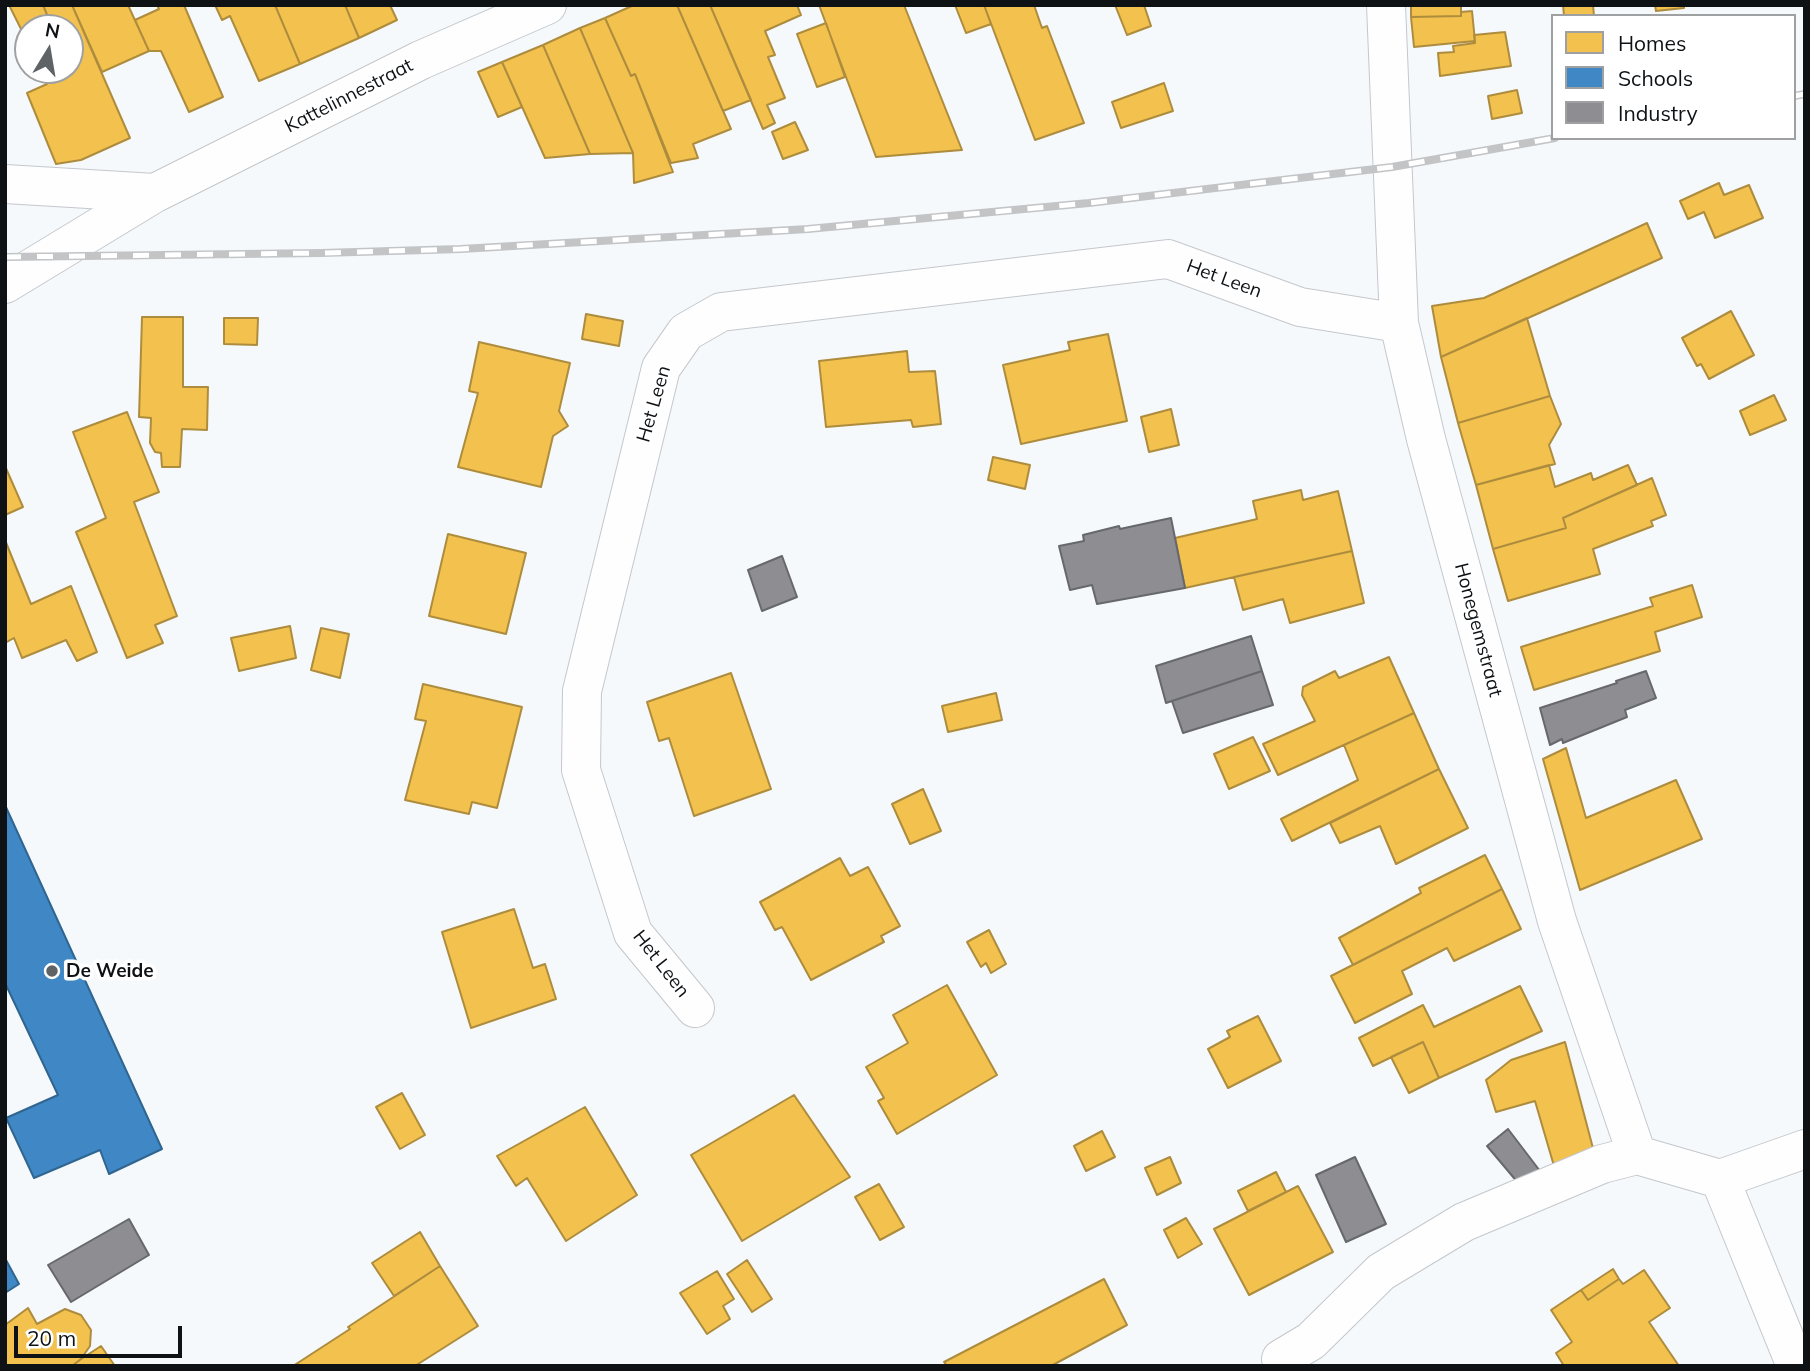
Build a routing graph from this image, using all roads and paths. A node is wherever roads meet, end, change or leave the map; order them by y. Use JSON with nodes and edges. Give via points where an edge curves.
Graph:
{"nodes":[{"id":1,"x":547,"y":5,"type":"edge"},
{"id":2,"x":1387,"y":5,"type":"edge"},
{"id":3,"x":5,"y":184,"type":"edge"},
{"id":4,"x":155,"y":193,"type":"junction"},
{"id":5,"x":5,"y":284,"type":"edge"},
{"id":6,"x":1399,"y":323,"type":"junction"},
{"id":7,"x":695,"y":1008,"type":"dead end"},
{"id":8,"x":1805,"y":1149,"type":"edge"},
{"id":9,"x":1637,"y":1155,"type":"junction"},
{"id":10,"x":1720,"y":1179,"type":"junction"},
{"id":11,"x":1281,"y":1359,"type":"dead end"},
{"id":12,"x":1796,"y":1366,"type":"edge"}],
"edges":[{"from":1,"to":4,"type":"street","name":"Kattelinnestraat","via":[[421,60]]},
{"from":2,"to":6,"type":"street","name":"Honegemstraat"},
{"from":3,"to":4,"type":"street","name":"Kattelinnestraat"},
{"from":4,"to":5,"type":"street","name":"Kattelinnestraat"},
{"from":6,"to":7,"type":"street","name":"Het Leen","via":[[1300,307],[1168,259],[720,312],[686,332],[661,368],[582,691],[581,770],[633,933]]},
{"from":6,"to":9,"type":"street","name":"Honegemstraat","via":[[1426,439],[1557,921]]},
{"from":8,"to":10,"type":"street"},
{"from":9,"to":10,"type":"street"},
{"from":9,"to":11,"type":"street","via":[[1602,1164],[1464,1222],[1381,1272],[1311,1341]]},
{"from":10,"to":12,"type":"street"}]}
